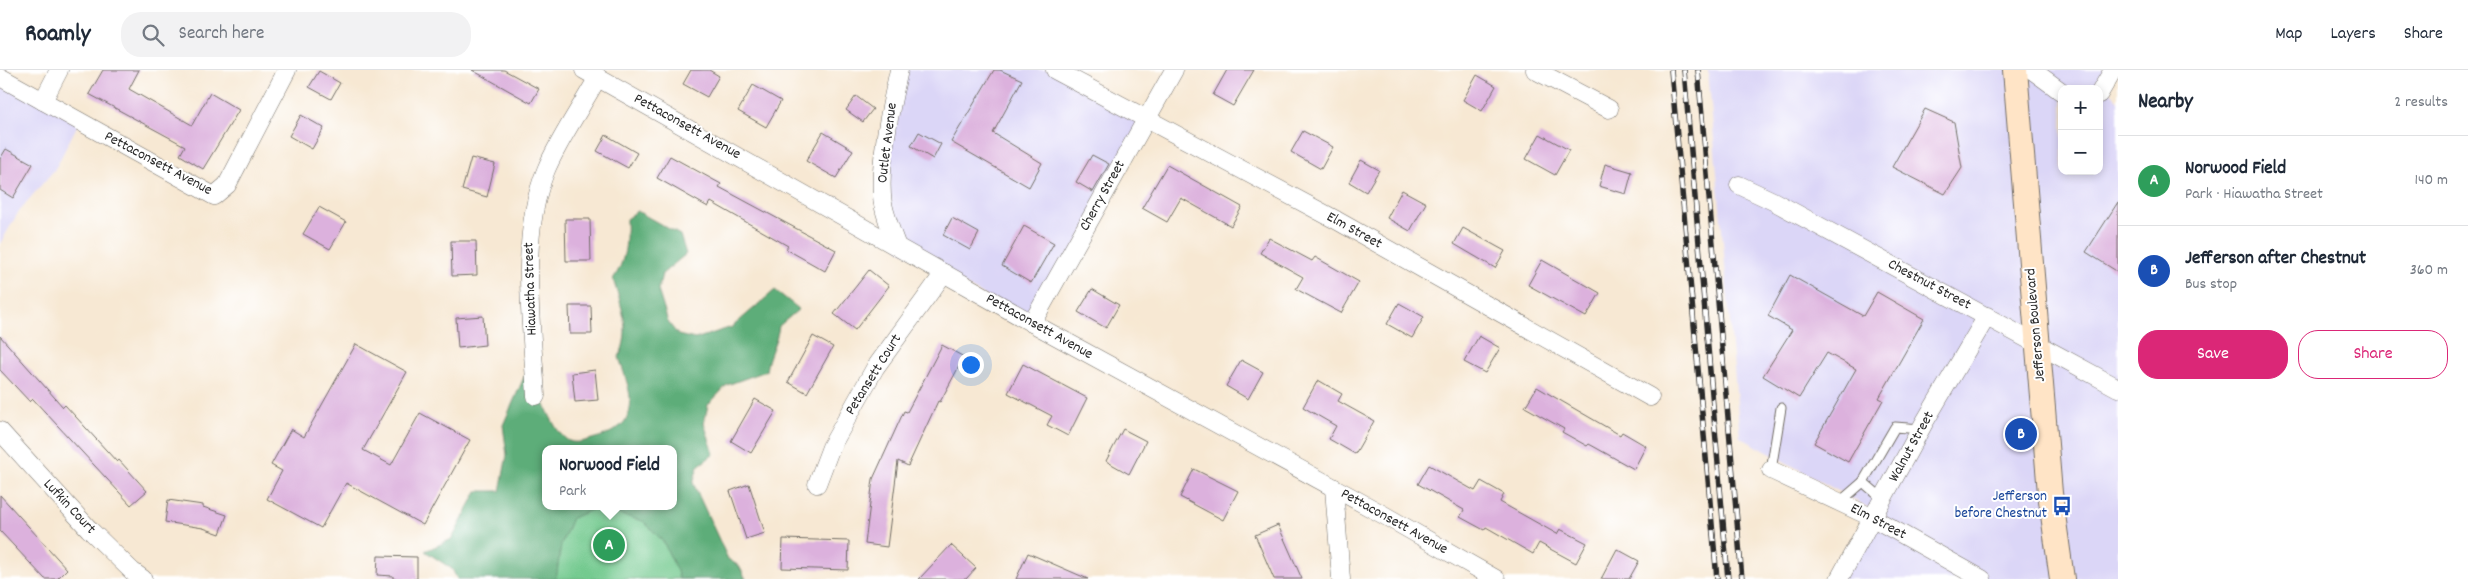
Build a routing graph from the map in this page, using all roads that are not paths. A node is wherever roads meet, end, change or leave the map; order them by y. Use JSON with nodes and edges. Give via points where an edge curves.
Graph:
{"nodes":[{"id":1,"x":59,"y":70,"type":"edge"},
{"id":2,"x":286,"y":70,"type":"edge"},
{"id":3,"x":900,"y":70,"type":"edge"},
{"id":4,"x":1055,"y":70,"type":"edge"},
{"id":5,"x":1174,"y":70,"type":"edge"},
{"id":6,"x":1536,"y":70,"type":"edge"},
{"id":7,"x":2015,"y":70,"type":"edge"},
{"id":8,"x":2032,"y":70,"type":"edge"},
{"id":9,"x":2113,"y":70,"type":"edge"},
{"id":10,"x":591,"y":74,"type":"edge"},
{"id":11,"x":0,"y":77,"type":"edge"},
{"id":12,"x":2103,"y":87,"type":"edge"},
{"id":13,"x":2058,"y":89,"type":"edge"},
{"id":14,"x":42,"y":101,"type":"junction"},
{"id":15,"x":1609,"y":109,"type":"dead end"},
{"id":16,"x":1145,"y":120,"type":"junction"},
{"id":17,"x":1739,"y":185,"type":"dead end"},
{"id":18,"x":896,"y":244,"type":"junction"},
{"id":19,"x":944,"y":273,"type":"junction"},
{"id":20,"x":1987,"y":316,"type":"junction"},
{"id":21,"x":1032,"y":322,"type":"junction"},
{"id":22,"x":2037,"y":344,"type":"junction"},
{"id":23,"x":2118,"y":388,"type":"edge"},
{"id":24,"x":536,"y":396,"type":"dead end"},
{"id":25,"x":1650,"y":397,"type":"dead end"},
{"id":26,"x":1781,"y":408,"type":"dead end"},
{"id":27,"x":1921,"y":429,"type":"junction"},
{"id":28,"x":0,"y":431,"type":"edge"},
{"id":29,"x":1771,"y":470,"type":"joint"},
{"id":30,"x":1863,"y":482,"type":"junction"},
{"id":31,"x":817,"y":484,"type":"dead end"},
{"id":32,"x":1334,"y":488,"type":"junction"},
{"id":33,"x":1883,"y":499,"type":"junction"},
{"id":34,"x":1840,"y":502,"type":"junction"},
{"id":35,"x":1873,"y":518,"type":"junction"},
{"id":36,"x":143,"y":579,"type":"edge"},
{"id":37,"x":1341,"y":579,"type":"edge"},
{"id":38,"x":1496,"y":579,"type":"edge"},
{"id":39,"x":1840,"y":579,"type":"edge"},
{"id":40,"x":1982,"y":579,"type":"edge"},
{"id":41,"x":2062,"y":579,"type":"edge"}],
"edges":[{"from":1,"to":14,"type":"street"},
{"from":2,"to":14,"type":"street","name":"Pettaconsett Avenue","via":[[227,185],[214,196]]},
{"from":3,"to":18,"type":"street","name":"Outlet Avenue","via":[[887,134],[882,197]]},
{"from":4,"to":16,"type":"street","name":"Elm Street"},
{"from":5,"to":16,"type":"street","name":"Cherry Street"},
{"from":6,"to":15,"type":"street"},
{"from":7,"to":22,"type":"main road","name":"Jefferson Boulevard"},
{"from":8,"to":13,"type":"street"},
{"from":9,"to":12,"type":"street"},
{"from":10,"to":18,"type":"street","name":"Pettaconsett Avenue"},
{"from":10,"to":24,"type":"street","name":"Hiawatha Street","via":[[546,170],[529,234]]},
{"from":11,"to":14,"type":"street","name":"Pettaconsett Avenue"},
{"from":16,"to":21,"type":"street","name":"Cherry Street"},
{"from":16,"to":25,"type":"street","name":"Elm Street","via":[[1336,220]]},
{"from":17,"to":20,"type":"street","name":"Chestnut Street"},
{"from":18,"to":19,"type":"street","name":"Pettaconsett Avenue"},
{"from":19,"to":21,"type":"street","name":"Pettaconsett Avenue"},
{"from":19,"to":31,"type":"street","name":"Petansett Court","via":[[875,368],[831,447]]},
{"from":20,"to":22,"type":"street","name":"Chestnut Street"},
{"from":20,"to":27,"type":"street","name":"Walnut Street"},
{"from":21,"to":32,"type":"street","name":"Pettaconsett Avenue"},
{"from":22,"to":23,"type":"street","name":"Chestnut Street"},
{"from":22,"to":41,"type":"main road","name":"Jefferson Boulevard","via":[[2050,493]]},
{"from":26,"to":29,"type":"lane"},
{"from":27,"to":30,"type":"lane","via":[[1895,427]]},
{"from":27,"to":33,"type":"street","name":"Walnut Street"},
{"from":28,"to":36,"type":"street","name":"Lufkin Court","via":[[89,529]]},
{"from":29,"to":34,"type":"street","name":"Elm Street"},
{"from":30,"to":33,"type":"lane"},
{"from":30,"to":34,"type":"lane"},
{"from":32,"to":37,"type":"street"},
{"from":32,"to":38,"type":"street","name":"Pettaconsett Avenue"},
{"from":33,"to":35,"type":"street","name":"Walnut Street"},
{"from":34,"to":35,"type":"street","name":"Elm Street"},
{"from":35,"to":39,"type":"street","name":"Walnut Street"},
{"from":35,"to":40,"type":"street","name":"Elm Street"}]}
